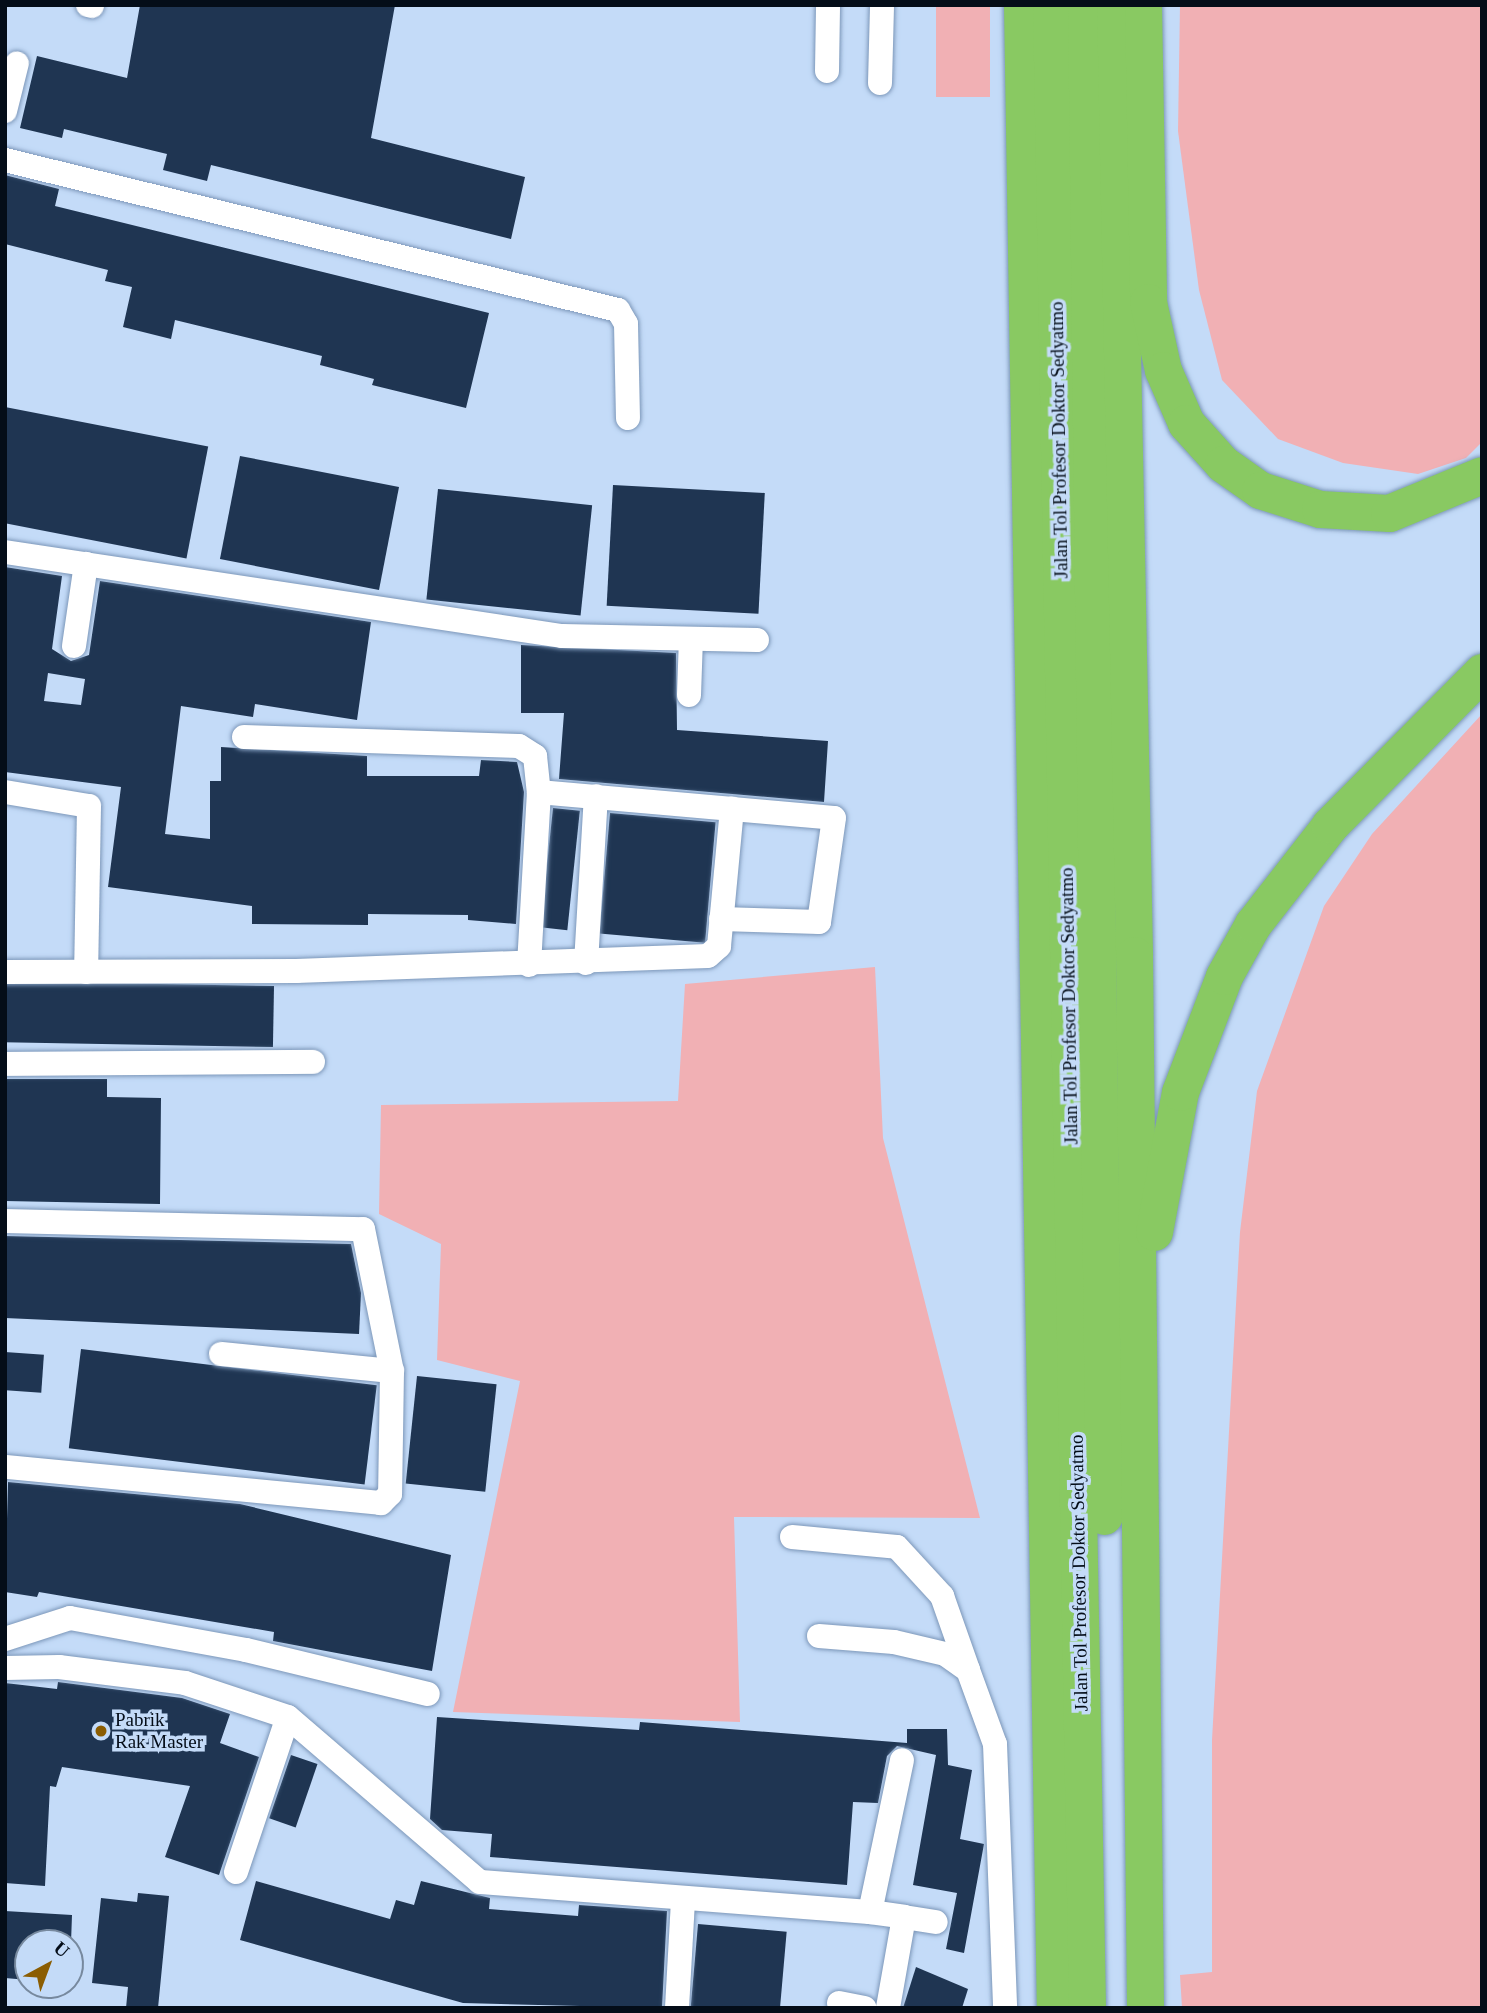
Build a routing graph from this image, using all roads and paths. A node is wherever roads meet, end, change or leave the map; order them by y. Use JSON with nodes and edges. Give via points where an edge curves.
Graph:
{"nodes":[{"id":1,"x":828,"y":5,"type":"edge"},
{"id":2,"x":882,"y":5,"type":"edge"},
{"id":3,"x":1023,"y":5,"type":"edge"},
{"id":4,"x":1051,"y":5,"type":"edge"},
{"id":5,"x":1086,"y":5,"type":"edge"},
{"id":6,"x":1115,"y":5,"type":"edge"},
{"id":7,"x":1143,"y":5,"type":"edge"},
{"id":8,"x":17,"y":63,"type":"dead end"},
{"id":9,"x":827,"y":71,"type":"dead end"},
{"id":10,"x":880,"y":83,"type":"dead end"},
{"id":11,"x":5,"y":111,"type":"edge"},
{"id":12,"x":9,"y":165,"type":"edge"},
{"id":13,"x":628,"y":418,"type":"dead end"},
{"id":14,"x":1482,"y":475,"type":"edge"},
{"id":15,"x":5,"y":552,"type":"edge"},
{"id":16,"x":86,"y":564,"type":"junction"},
{"id":17,"x":691,"y":639,"type":"junction"},
{"id":18,"x":757,"y":640,"type":"dead end"},
{"id":19,"x":74,"y":646,"type":"dead end"},
{"id":20,"x":1482,"y":672,"type":"edge"},
{"id":21,"x":689,"y":695,"type":"dead end"},
{"id":22,"x":244,"y":737,"type":"dead end"},
{"id":23,"x":5,"y":792,"type":"edge"},
{"id":24,"x":540,"y":792,"type":"junction"},
{"id":25,"x":596,"y":796,"type":"junction"},
{"id":26,"x":732,"y":809,"type":"junction"},
{"id":27,"x":722,"y":919,"type":"junction"},
{"id":28,"x":586,"y":963,"type":"junction"},
{"id":29,"x":529,"y":965,"type":"junction"},
{"id":30,"x":5,"y":972,"type":"edge"},
{"id":31,"x":86,"y":972,"type":"junction"},
{"id":32,"x":313,"y":1062,"type":"dead end"},
{"id":33,"x":5,"y":1064,"type":"edge"},
{"id":34,"x":5,"y":1221,"type":"edge"},
{"id":35,"x":221,"y":1354,"type":"dead end"},
{"id":36,"x":392,"y":1371,"type":"junction"},
{"id":37,"x":5,"y":1467,"type":"edge"},
{"id":38,"x":792,"y":1537,"type":"dead end"},
{"id":39,"x":819,"y":1636,"type":"dead end"},
{"id":40,"x":5,"y":1639,"type":"edge"},
{"id":41,"x":5,"y":1668,"type":"edge"},
{"id":42,"x":968,"y":1670,"type":"junction"},
{"id":43,"x":428,"y":1694,"type":"dead end"},
{"id":44,"x":288,"y":1717,"type":"junction"},
{"id":45,"x":902,"y":1760,"type":"dead end"},
{"id":46,"x":236,"y":1872,"type":"dead end"},
{"id":47,"x":683,"y":1899,"type":"junction"},
{"id":48,"x":870,"y":1912,"type":"junction"},
{"id":49,"x":904,"y":1917,"type":"junction"},
{"id":50,"x":936,"y":1922,"type":"dead end"},
{"id":51,"x":1145,"y":2001,"type":"edge"},
{"id":52,"x":839,"y":2003,"type":"dead end"},
{"id":53,"x":677,"y":2008,"type":"edge"},
{"id":54,"x":865,"y":2008,"type":"edge"},
{"id":55,"x":888,"y":2008,"type":"edge"},
{"id":56,"x":1005,"y":2008,"type":"edge"},
{"id":57,"x":1055,"y":2008,"type":"edge"},
{"id":58,"x":1087,"y":2008,"type":"edge"},
{"id":59,"x":1110,"y":2008,"type":"edge"}],
"edges":[{"from":1,"to":9,"type":"lane"},
{"from":2,"to":10,"type":"lane"},
{"from":3,"to":57,"type":"highway","name":"Jalan Tol Profesor Doktor Sedyatmo"},
{"from":4,"to":58,"type":"highway","name":"Jalan Tol Profesor Doktor Sedyatmo"},
{"from":5,"to":59,"type":"highway","name":"Jalan Tol Profesor Doktor Sedyatmo"},
{"from":6,"to":51,"type":"highway"},
{"from":7,"to":14,"type":"highway","via":[[1148,302],[1163,370],[1186,423],[1223,464],[1260,490],[1320,509],[1389,513]]},
{"from":8,"to":11,"type":"lane"},
{"from":12,"to":13,"type":"lane","via":[[618,310],[625,324]]},
{"from":15,"to":16,"type":"lane"},
{"from":16,"to":17,"type":"lane","via":[[562,636]]},
{"from":16,"to":19,"type":"lane"},
{"from":17,"to":18,"type":"lane"},
{"from":17,"to":21,"type":"lane"},
{"from":20,"to":51,"type":"highway","via":[[1372,780],[1286,878],[1224,976],[1180,1092],[1164,1161],[1151,1274]]},
{"from":22,"to":24,"type":"lane","via":[[519,747],[535,756]]},
{"from":23,"to":31,"type":"lane","via":[[89,806]]},
{"from":24,"to":25,"type":"lane"},
{"from":24,"to":29,"type":"lane"},
{"from":25,"to":26,"type":"lane"},
{"from":25,"to":28,"type":"lane"},
{"from":26,"to":27,"type":"lane"},
{"from":26,"to":27,"type":"lane","via":[[825,813],[835,822],[819,922]]},
{"from":27,"to":28,"type":"lane","via":[[713,955]]},
{"from":28,"to":29,"type":"lane"},
{"from":29,"to":31,"type":"lane"},
{"from":30,"to":31,"type":"lane"},
{"from":32,"to":33,"type":"lane"},
{"from":34,"to":36,"type":"lane","via":[[363,1229]]},
{"from":35,"to":36,"type":"lane"},
{"from":36,"to":37,"type":"lane","via":[[390,1494],[381,1503]]},
{"from":38,"to":42,"type":"lane","via":[[897,1547],[942,1596]]},
{"from":39,"to":42,"type":"lane","via":[[894,1642],[945,1654]]},
{"from":40,"to":43,"type":"lane","via":[[70,1618],[246,1650]]},
{"from":41,"to":44,"type":"lane","via":[[59,1667],[186,1683]]},
{"from":42,"to":56,"type":"lane","via":[[995,1744]]},
{"from":44,"to":46,"type":"lane"},
{"from":44,"to":47,"type":"lane","via":[[481,1882]]},
{"from":45,"to":48,"type":"lane"},
{"from":47,"to":48,"type":"lane"},
{"from":47,"to":53,"type":"lane"},
{"from":48,"to":49,"type":"lane"},
{"from":49,"to":50,"type":"lane"},
{"from":49,"to":55,"type":"lane"},
{"from":52,"to":54,"type":"lane"}]}
